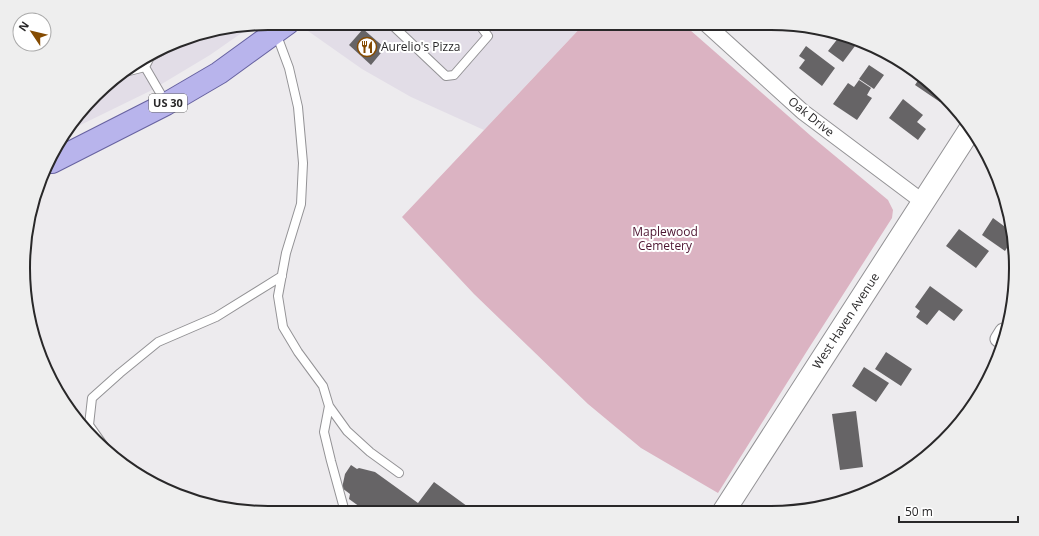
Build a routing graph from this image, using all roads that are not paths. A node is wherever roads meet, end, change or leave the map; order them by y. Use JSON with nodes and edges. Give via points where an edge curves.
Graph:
{"nodes":[{"id":1,"x":278,"y":30,"type":"edge"},
{"id":2,"x":283,"y":30,"type":"edge"},
{"id":3,"x":397,"y":30,"type":"edge"},
{"id":4,"x":483,"y":30,"type":"edge"},
{"id":5,"x":713,"y":30,"type":"edge"},
{"id":6,"x":147,"y":63,"type":"edge"},
{"id":7,"x":145,"y":68,"type":"junction"},
{"id":8,"x":137,"y":70,"type":"edge"},
{"id":9,"x":167,"y":104,"type":"junction"},
{"id":10,"x":967,"y":134,"type":"edge"},
{"id":11,"x":57,"y":160,"type":"edge"},
{"id":12,"x":923,"y":202,"type":"junction"},
{"id":13,"x":282,"y":276,"type":"junction"},
{"id":14,"x":329,"y":406,"type":"junction"},
{"id":15,"x":89,"y":425,"type":"edge"},
{"id":16,"x":399,"y":473,"type":"dead end"},
{"id":17,"x":342,"y":506,"type":"edge"},
{"id":18,"x":727,"y":506,"type":"edge"}],
"edges":[{"from":1,"to":9,"type":"main road","number":"US 30","via":[[219,73]]},
{"from":2,"to":13,"type":"lane","via":[[298,107],[303,163],[302,204],[286,253]]},
{"from":3,"to":4,"type":"lane","via":[[446,76],[454,75],[488,36]]},
{"from":5,"to":12,"type":"street","name":"Oak Drive","via":[[803,112]]},
{"from":6,"to":7,"type":"lane"},
{"from":7,"to":8,"type":"lane"},
{"from":7,"to":9,"type":"lane"},
{"from":9,"to":11,"type":"main road","number":"US 30"},
{"from":10,"to":12,"type":"street","name":"West Haven Avenue"},
{"from":12,"to":18,"type":"street","name":"West Haven Avenue"},
{"from":13,"to":14,"type":"lane","via":[[278,296],[283,327],[323,386]]},
{"from":13,"to":15,"type":"lane","via":[[216,317],[158,342],[92,398]]},
{"from":14,"to":16,"type":"lane","via":[[347,431]]},
{"from":14,"to":17,"type":"lane","via":[[324,432]]}]}
